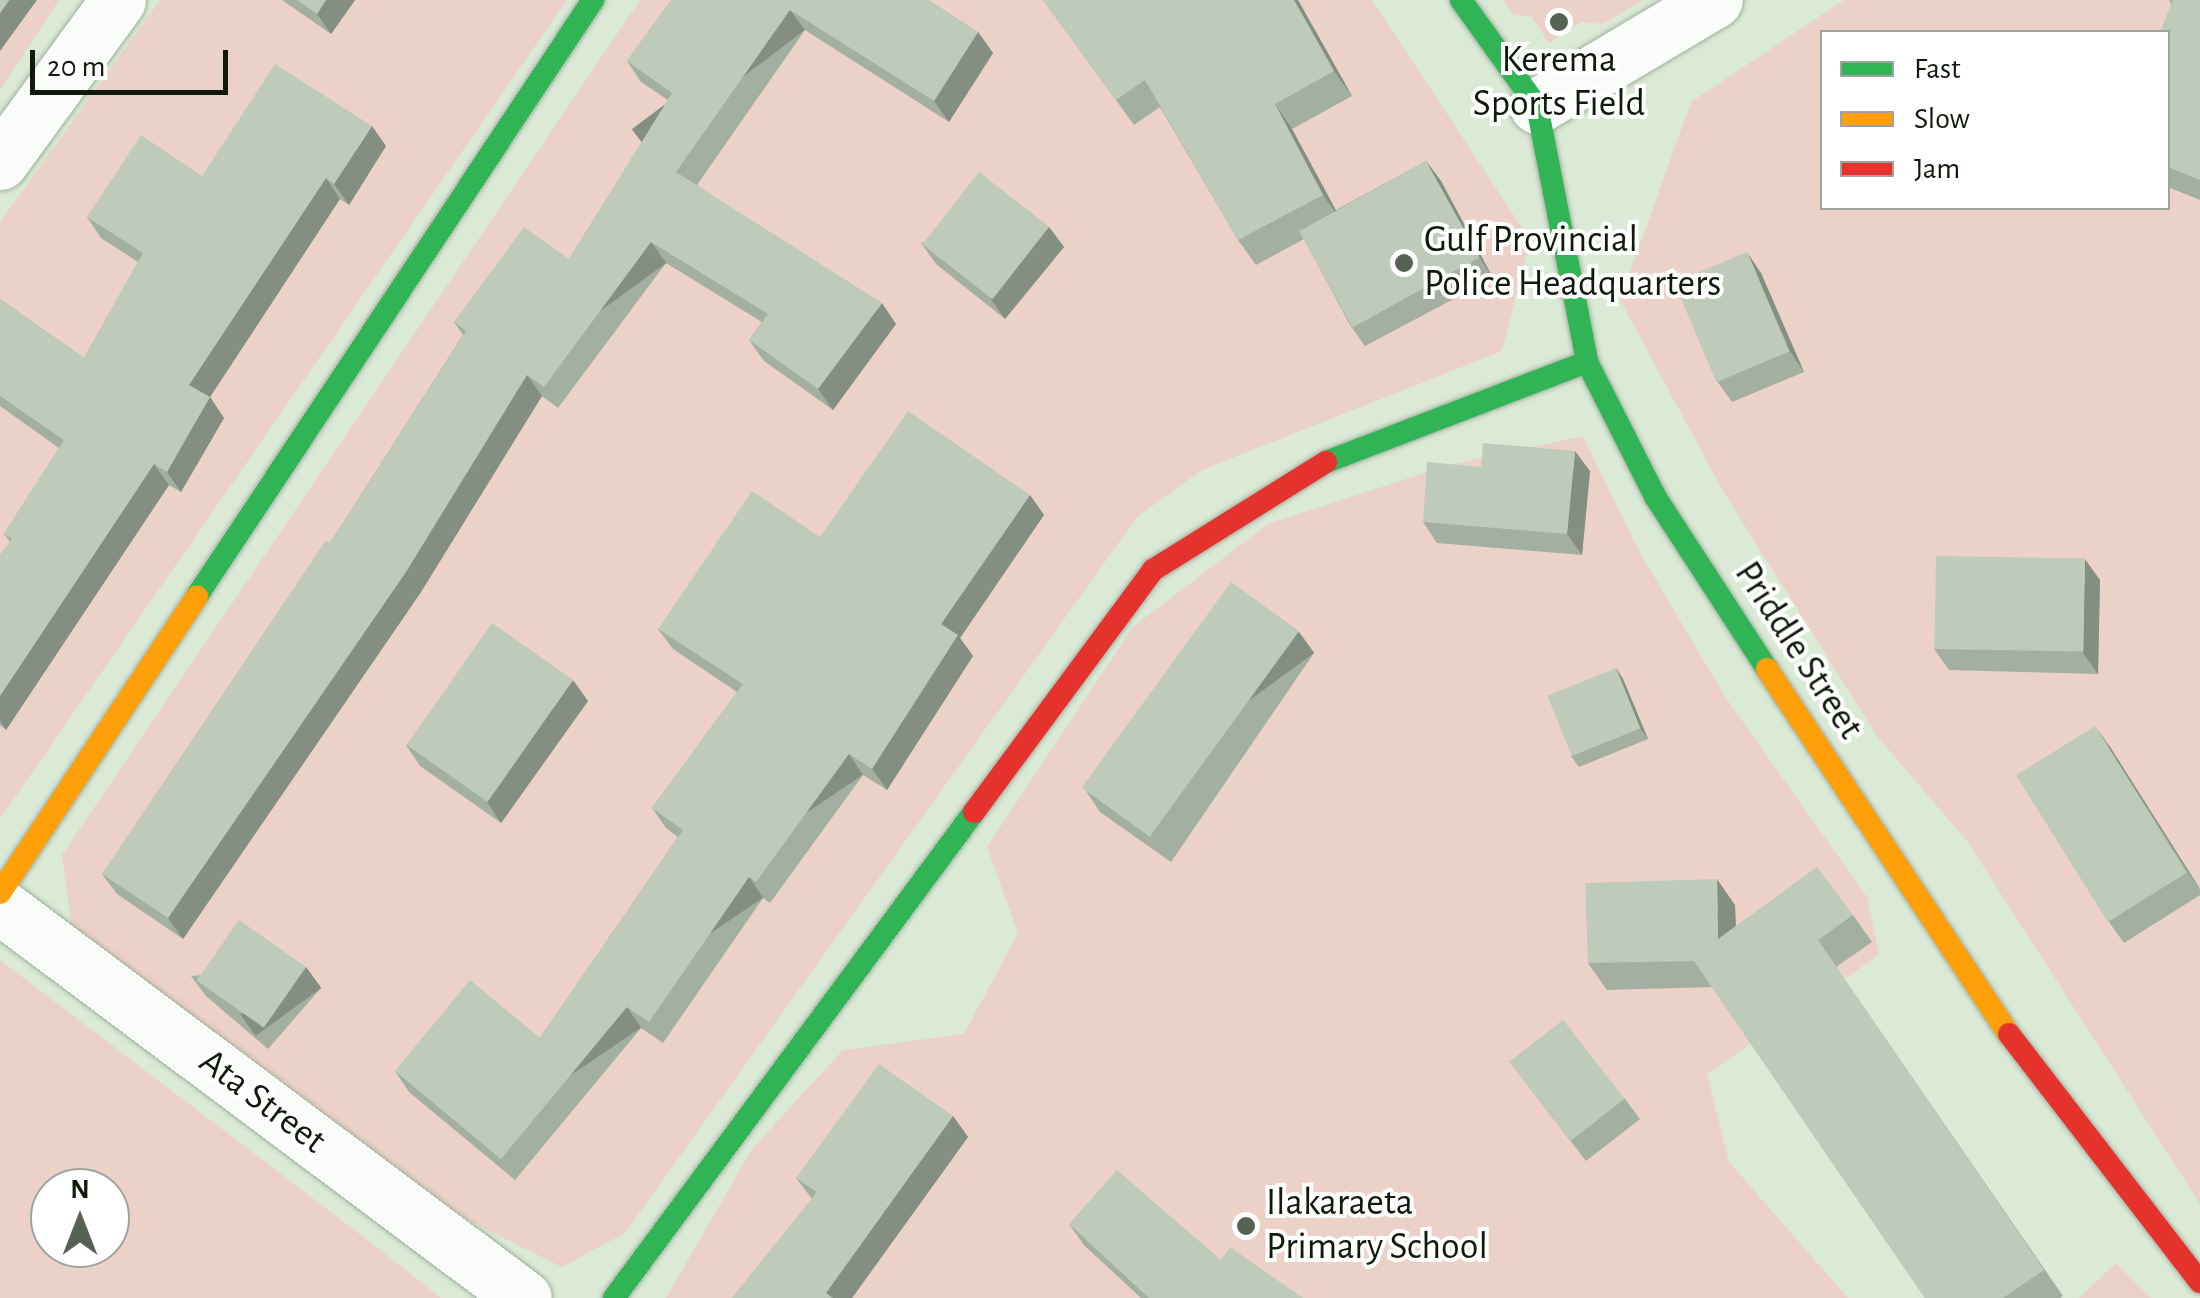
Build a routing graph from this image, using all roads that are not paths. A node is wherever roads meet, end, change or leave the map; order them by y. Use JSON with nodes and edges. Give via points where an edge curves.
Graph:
{"nodes":[{"id":1,"x":118,"y":0,"type":"edge"},
{"id":2,"x":594,"y":0,"type":"edge"},
{"id":3,"x":1461,"y":0,"type":"edge"},
{"id":4,"x":1715,"y":0,"type":"edge"},
{"id":5,"x":1537,"y":106,"type":"junction"},
{"id":6,"x":0,"y":162,"type":"edge"},
{"id":7,"x":1587,"y":362,"type":"junction"},
{"id":8,"x":0,"y":893,"type":"edge"},
{"id":9,"x":0,"y":906,"type":"edge"},
{"id":10,"x":2200,"y":1282,"type":"edge"},
{"id":11,"x":524,"y":1298,"type":"edge"},
{"id":12,"x":614,"y":1298,"type":"edge"}],
"edges":[{"from":1,"to":6,"type":"street"},
{"from":2,"to":8,"type":"street"},
{"from":3,"to":5,"type":"street","name":"Priddle Street"},
{"from":4,"to":5,"type":"street"},
{"from":5,"to":7,"type":"street","name":"Priddle Street"},
{"from":7,"to":10,"type":"street","name":"Priddle Street","via":[[1656,498],[1995,1017]]},
{"from":7,"to":12,"type":"street","via":[[1324,463],[1153,570]]},
{"from":9,"to":11,"type":"street","name":"Ata Street"}]}
